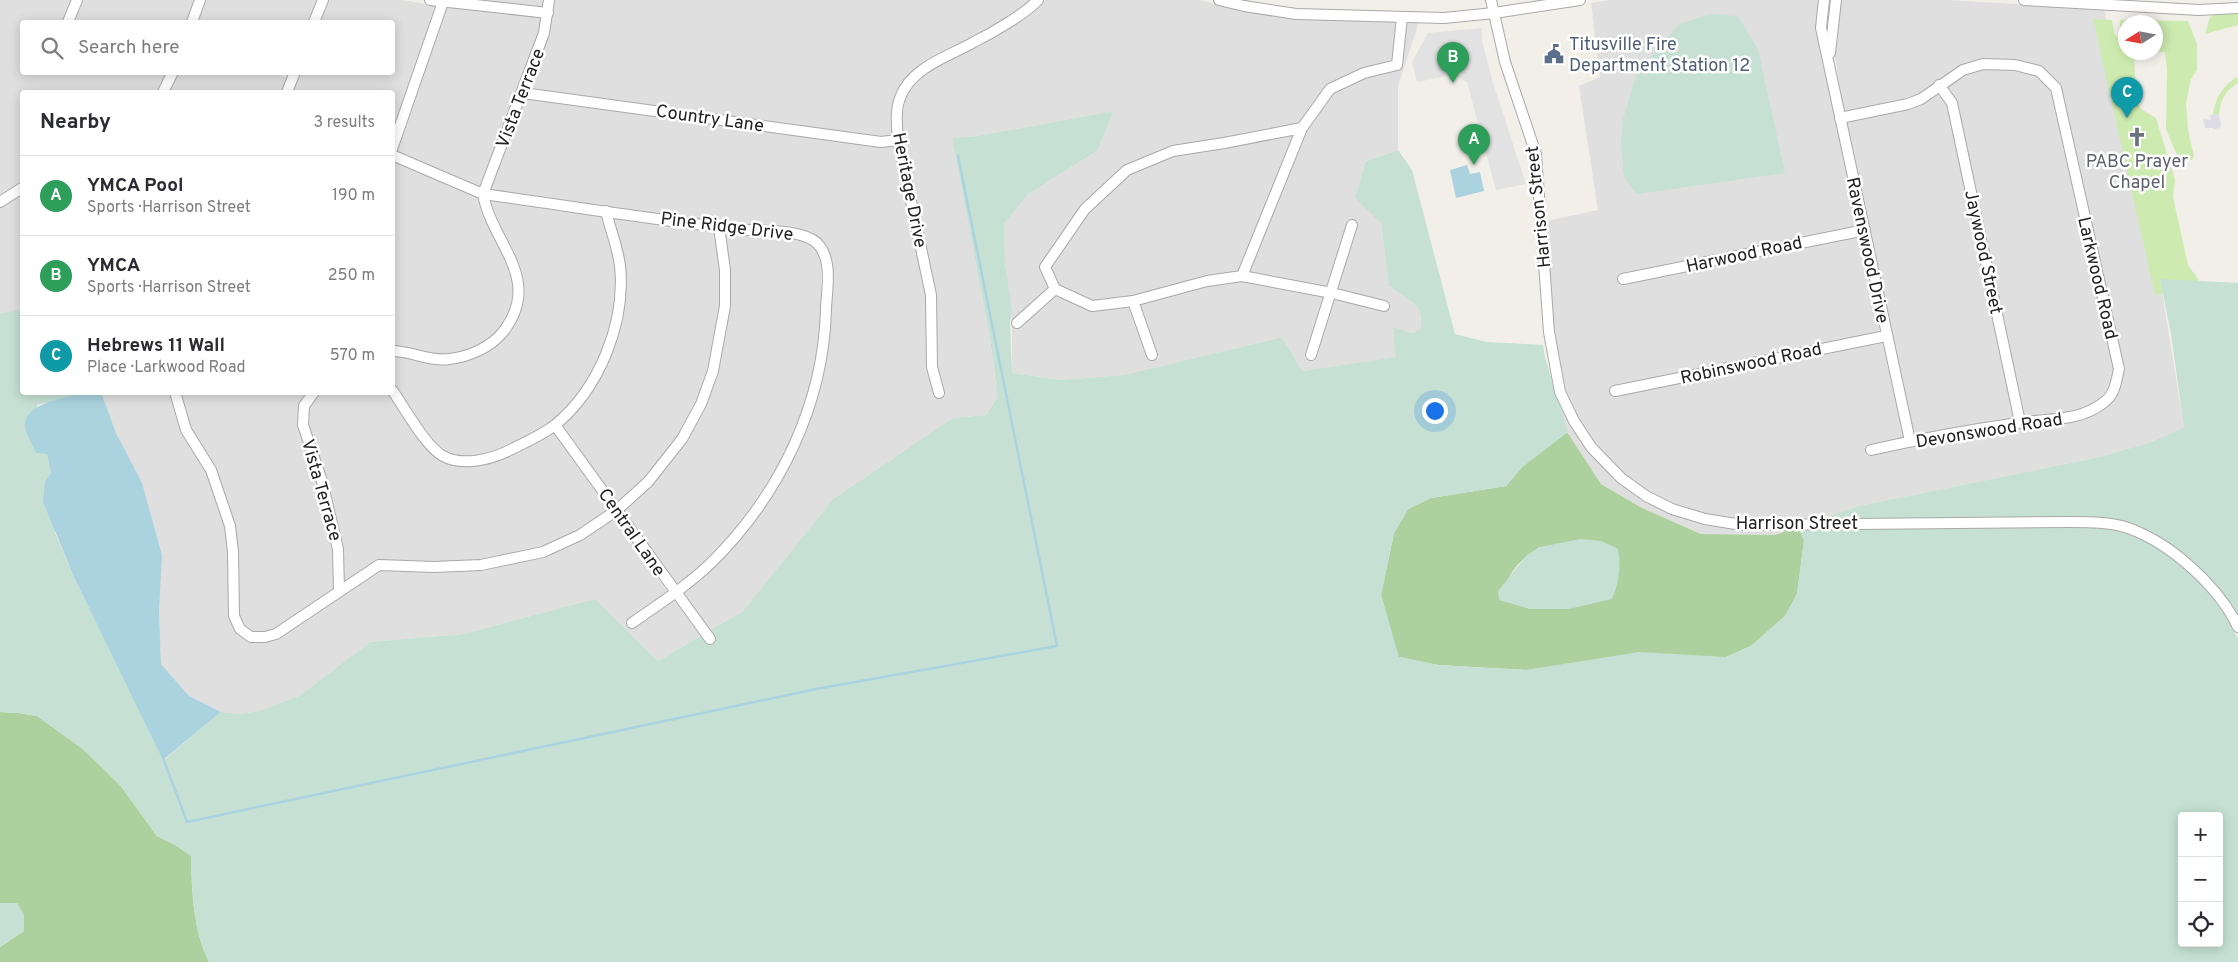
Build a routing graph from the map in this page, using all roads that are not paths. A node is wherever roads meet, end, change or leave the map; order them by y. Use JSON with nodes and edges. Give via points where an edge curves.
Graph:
{"nodes":[{"id":1,"x":77,"y":0,"type":"edge"},
{"id":2,"x":200,"y":0,"type":"edge"},
{"id":3,"x":323,"y":0,"type":"edge"},
{"id":4,"x":430,"y":0,"type":"edge"},
{"id":5,"x":549,"y":0,"type":"edge"},
{"id":6,"x":1038,"y":0,"type":"edge"},
{"id":7,"x":1219,"y":0,"type":"edge"},
{"id":8,"x":1491,"y":0,"type":"edge"},
{"id":9,"x":1579,"y":0,"type":"edge"},
{"id":10,"x":1824,"y":0,"type":"edge"},
{"id":11,"x":1836,"y":0,"type":"edge"},
{"id":12,"x":2024,"y":0,"type":"edge"},
{"id":13,"x":443,"y":2,"type":"junction"},
{"id":14,"x":2238,"y":8,"type":"edge"},
{"id":15,"x":548,"y":13,"type":"junction"},
{"id":16,"x":1494,"y":13,"type":"junction"},
{"id":17,"x":1402,"y":17,"type":"junction"},
{"id":18,"x":69,"y":20,"type":"edge"},
{"id":19,"x":193,"y":20,"type":"edge"},
{"id":20,"x":315,"y":20,"type":"edge"},
{"id":21,"x":1830,"y":59,"type":"junction"},
{"id":22,"x":172,"y":75,"type":"edge"},
{"id":23,"x":292,"y":75,"type":"edge"},
{"id":24,"x":1939,"y":85,"type":"junction"},
{"id":25,"x":164,"y":90,"type":"edge"},
{"id":26,"x":288,"y":90,"type":"edge"},
{"id":27,"x":523,"y":93,"type":"junction"},
{"id":28,"x":1840,"y":118,"type":"junction"},
{"id":29,"x":1302,"y":128,"type":"junction"},
{"id":30,"x":395,"y":140,"type":"edge"},
{"id":31,"x":898,"y":140,"type":"junction"},
{"id":32,"x":395,"y":156,"type":"edge"},
{"id":33,"x":20,"y":189,"type":"edge"},
{"id":34,"x":483,"y":194,"type":"junction"},
{"id":35,"x":0,"y":202,"type":"edge"},
{"id":36,"x":606,"y":211,"type":"junction"},
{"id":37,"x":1352,"y":225,"type":"dead end"},
{"id":38,"x":719,"y":227,"type":"junction"},
{"id":39,"x":1865,"y":230,"type":"junction"},
{"id":40,"x":1242,"y":276,"type":"junction"},
{"id":41,"x":1623,"y":279,"type":"dead end"},
{"id":42,"x":1055,"y":289,"type":"junction"},
{"id":43,"x":1332,"y":293,"type":"junction"},
{"id":44,"x":1133,"y":301,"type":"junction"},
{"id":45,"x":1384,"y":306,"type":"dead end"},
{"id":46,"x":1017,"y":322,"type":"dead end"},
{"id":47,"x":1886,"y":336,"type":"junction"},
{"id":48,"x":395,"y":351,"type":"edge"},
{"id":49,"x":1152,"y":355,"type":"dead end"},
{"id":50,"x":1311,"y":355,"type":"dead end"},
{"id":51,"x":1615,"y":391,"type":"dead end"},
{"id":52,"x":939,"y":393,"type":"dead end"},
{"id":53,"x":176,"y":395,"type":"edge"},
{"id":54,"x":312,"y":395,"type":"edge"},
{"id":55,"x":395,"y":395,"type":"edge"},
{"id":56,"x":2105,"y":402,"type":"joint"},
{"id":57,"x":2020,"y":422,"type":"junction"},
{"id":58,"x":555,"y":425,"type":"junction"},
{"id":59,"x":1910,"y":441,"type":"junction"},
{"id":60,"x":1871,"y":450,"type":"dead end"},
{"id":61,"x":617,"y":510,"type":"junction"},
{"id":62,"x":339,"y":591,"type":"junction"},
{"id":63,"x":675,"y":593,"type":"junction"},
{"id":64,"x":632,"y":623,"type":"dead end"},
{"id":65,"x":2238,"y":627,"type":"edge"},
{"id":66,"x":710,"y":639,"type":"dead end"}],
"edges":[{"from":1,"to":18,"type":"street"},
{"from":2,"to":19,"type":"street"},
{"from":3,"to":20,"type":"street"},
{"from":4,"to":13,"type":"street"},
{"from":5,"to":15,"type":"street","name":"Vista Terrace"},
{"from":6,"to":31,"type":"street","name":"Heritage Drive","via":[[912,78],[900,99]]},
{"from":7,"to":17,"type":"street","via":[[1296,14]]},
{"from":8,"to":16,"type":"street","name":"Harrison Street"},
{"from":9,"to":16,"type":"street"},
{"from":10,"to":21,"type":"street","name":"Ravenswood Drive","via":[[1821,28]]},
{"from":11,"to":21,"type":"street","name":"Ravenswood Drive"},
{"from":12,"to":14,"type":"street","via":[[2199,10]]},
{"from":13,"to":15,"type":"street"},
{"from":13,"to":30,"type":"street"},
{"from":15,"to":27,"type":"street","name":"Vista Terrace"},
{"from":16,"to":17,"type":"street","via":[[1444,18]]},
{"from":16,"to":65,"type":"street","name":"Harrison Street","via":[[1505,62],[1536,154],[1549,332],[1560,392],[1591,446],[1621,478],[1672,509],[1742,525],[2097,522],[2128,528],[2156,542],[2202,578]]},
{"from":17,"to":29,"type":"street","via":[[1397,65],[1364,73],[1330,89]]},
{"from":21,"to":28,"type":"street","name":"Ravenswood Drive"},
{"from":22,"to":25,"type":"street"},
{"from":23,"to":26,"type":"street"},
{"from":24,"to":28,"type":"street","name":"Larkwood Road","via":[[1921,99],[1908,104]]},
{"from":24,"to":56,"type":"street","name":"Larkwood Road","via":[[1963,70],[1983,64],[2007,64],[2039,71],[2056,88],[2119,369],[2115,389]]},
{"from":24,"to":57,"type":"street","name":"Jaywood Street","via":[[1952,103]]},
{"from":27,"to":31,"type":"street","name":"Country Lane","via":[[881,142]]},
{"from":27,"to":34,"type":"street","name":"Vista Terrace"},
{"from":28,"to":39,"type":"street","name":"Ravenswood Drive"},
{"from":29,"to":40,"type":"street"},
{"from":29,"to":42,"type":"street","via":[[1173,151],[1127,170],[1085,209],[1045,268]]},
{"from":31,"to":52,"type":"street","name":"Heritage Drive","via":[[931,295],[932,367]]},
{"from":32,"to":34,"type":"street","name":"Pine Ridge Drive"},
{"from":33,"to":35,"type":"street"},
{"from":34,"to":36,"type":"street","name":"Pine Ridge Drive"},
{"from":34,"to":48,"type":"street","via":[[514,265],[520,295],[512,320],[495,342],[449,359]]},
{"from":36,"to":38,"type":"street","name":"Pine Ridge Drive"},
{"from":36,"to":58,"type":"street","via":[[620,265],[617,318],[606,356],[586,389]]},
{"from":37,"to":43,"type":"street"},
{"from":38,"to":61,"type":"street","via":[[725,270],[725,306],[713,371],[701,404],[682,439],[648,482]]},
{"from":38,"to":63,"type":"street","name":"Pine Ridge Drive","via":[[801,235],[817,243],[826,258],[826,323],[816,388],[790,456],[770,492],[736,537]]},
{"from":39,"to":41,"type":"street","name":"Harwood Road"},
{"from":39,"to":47,"type":"street","name":"Ravenswood Drive"},
{"from":40,"to":43,"type":"street"},
{"from":40,"to":44,"type":"street","via":[[1208,281]]},
{"from":42,"to":44,"type":"street","via":[[1092,306]]},
{"from":42,"to":46,"type":"street"},
{"from":43,"to":45,"type":"street"},
{"from":43,"to":50,"type":"street"},
{"from":44,"to":49,"type":"street"},
{"from":47,"to":51,"type":"street","name":"Robinswood Road"},
{"from":47,"to":59,"type":"street","name":"Ravenswood Drive"},
{"from":53,"to":62,"type":"street","via":[[186,430],[211,470],[230,526],[234,552],[234,616],[240,629],[251,637],[276,634]]},
{"from":54,"to":62,"type":"street","name":"Vista Terrace","via":[[304,406],[303,425],[322,481],[338,549]]},
{"from":55,"to":58,"type":"street","via":[[423,438],[443,456],[470,462],[502,454]]},
{"from":56,"to":57,"type":"street","name":"Devonswood Road","via":[[2071,417]]},
{"from":57,"to":59,"type":"street","name":"Devonswood Road"},
{"from":58,"to":61,"type":"street","name":"Central Lane"},
{"from":59,"to":60,"type":"street","name":"Devonswood Road"},
{"from":61,"to":62,"type":"street","via":[[580,535],[542,552],[481,565],[379,565]]},
{"from":61,"to":63,"type":"street","name":"Central Lane"},
{"from":63,"to":64,"type":"street","name":"Pine Ridge Drive"},
{"from":63,"to":66,"type":"street","name":"Central Lane"}]}
